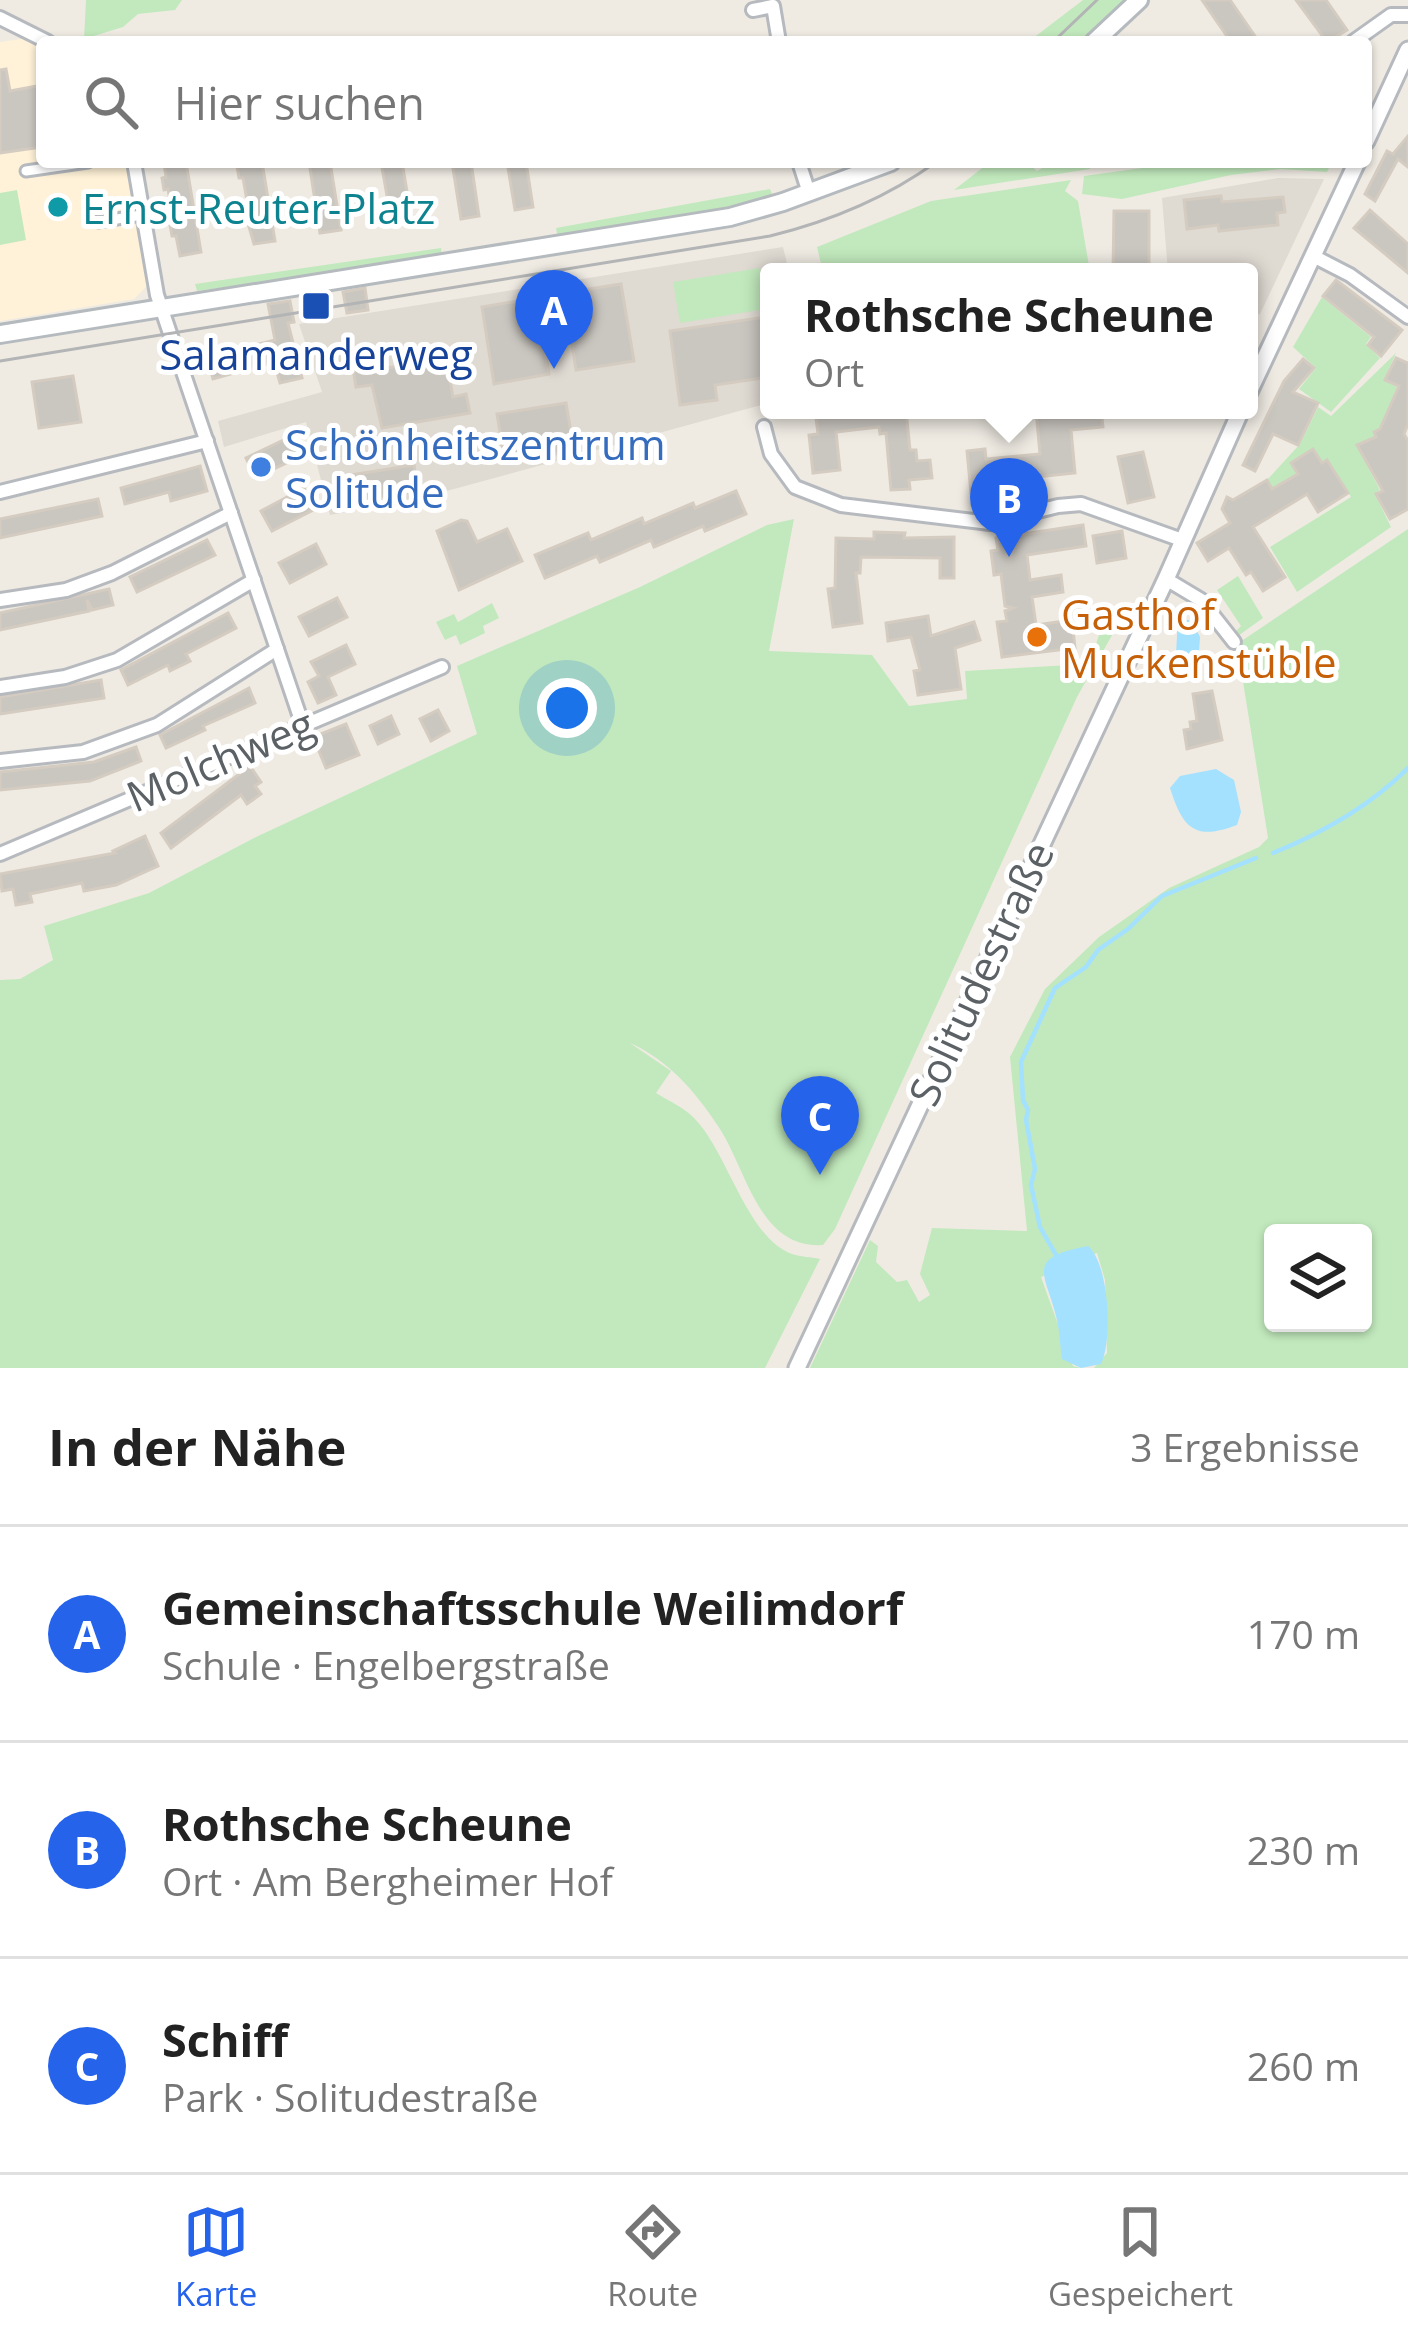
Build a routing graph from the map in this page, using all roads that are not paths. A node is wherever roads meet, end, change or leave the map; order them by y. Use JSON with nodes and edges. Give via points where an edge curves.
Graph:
{"nodes":[{"id":1,"x":1139,"y":0,"type":"edge"},
{"id":2,"x":753,"y":10,"type":"dead end"},
{"id":3,"x":1408,"y":15,"type":"edge"},
{"id":4,"x":0,"y":18,"type":"edge"},
{"id":5,"x":36,"y":36,"type":"edge"},
{"id":6,"x":778,"y":36,"type":"edge"},
{"id":7,"x":1100,"y":36,"type":"edge"},
{"id":8,"x":1361,"y":36,"type":"edge"},
{"id":9,"x":1408,"y":50,"type":"edge"},
{"id":10,"x":1372,"y":128,"type":"edge"},
{"id":11,"x":47,"y":168,"type":"edge"},
{"id":12,"x":135,"y":168,"type":"edge"},
{"id":13,"x":801,"y":168,"type":"edge"},
{"id":14,"x":875,"y":168,"type":"edge"},
{"id":15,"x":1354,"y":168,"type":"edge"},
{"id":16,"x":26,"y":171,"type":"dead end"},
{"id":17,"x":809,"y":193,"type":"junction"},
{"id":18,"x":142,"y":214,"type":"junction"},
{"id":19,"x":98,"y":222,"type":"dead end"},
{"id":20,"x":1313,"y":256,"type":"junction"},
{"id":21,"x":162,"y":308,"type":"junction"},
{"id":22,"x":1408,"y":317,"type":"edge"},
{"id":23,"x":0,"y":334,"type":"edge"},
{"id":24,"x":1258,"y":373,"type":"edge"},
{"id":25,"x":1236,"y":419,"type":"edge"},
{"id":26,"x":764,"y":427,"type":"dead end"},
{"id":27,"x":207,"y":441,"type":"junction"},
{"id":28,"x":0,"y":492,"type":"edge"},
{"id":29,"x":231,"y":513,"type":"junction"},
{"id":30,"x":1182,"y":540,"type":"junction"},
{"id":31,"x":1166,"y":579,"type":"junction"},
{"id":32,"x":254,"y":580,"type":"junction"},
{"id":33,"x":0,"y":600,"type":"edge"},
{"id":34,"x":1234,"y":642,"type":"dead end"},
{"id":35,"x":277,"y":649,"type":"junction"},
{"id":36,"x":442,"y":668,"type":"dead end"},
{"id":37,"x":0,"y":687,"type":"edge"},
{"id":38,"x":302,"y":723,"type":"junction"},
{"id":39,"x":0,"y":761,"type":"edge"},
{"id":40,"x":0,"y":854,"type":"edge"},
{"id":41,"x":797,"y":1368,"type":"edge"}],
"edges":[{"from":1,"to":7,"type":"main road"},
{"from":2,"to":6,"type":"street","via":[[773,6]]},
{"from":3,"to":8,"type":"street","via":[[1391,15]]},
{"from":4,"to":5,"type":"street"},
{"from":9,"to":10,"type":"street"},
{"from":11,"to":16,"type":"street"},
{"from":12,"to":18,"type":"street"},
{"from":13,"to":17,"type":"street"},
{"from":14,"to":17,"type":"main road"},
{"from":15,"to":20,"type":"street"},
{"from":17,"to":21,"type":"main road","via":[[672,227]]},
{"from":18,"to":19,"type":"street"},
{"from":18,"to":21,"type":"street"},
{"from":20,"to":22,"type":"street"},
{"from":20,"to":24,"type":"street"},
{"from":21,"to":23,"type":"main road"},
{"from":21,"to":27,"type":"street"},
{"from":25,"to":30,"type":"street","name":"Solitudestraße"},
{"from":26,"to":30,"type":"street","via":[[771,454],[795,487],[841,506],[990,523],[1081,504]]},
{"from":27,"to":28,"type":"street"},
{"from":27,"to":29,"type":"street"},
{"from":29,"to":32,"type":"street"},
{"from":29,"to":33,"type":"street","via":[[67,590]]},
{"from":30,"to":31,"type":"street","name":"Solitudestraße"},
{"from":31,"to":34,"type":"street","via":[[1202,600]]},
{"from":31,"to":41,"type":"street","name":"Solitudestraße"},
{"from":32,"to":35,"type":"street"},
{"from":32,"to":37,"type":"street","via":[[117,660]]},
{"from":35,"to":38,"type":"street"},
{"from":35,"to":39,"type":"street","via":[[157,725],[83,752]]},
{"from":36,"to":38,"type":"street","name":"Molchweg"},
{"from":38,"to":40,"type":"street","name":"Molchweg"}]}
